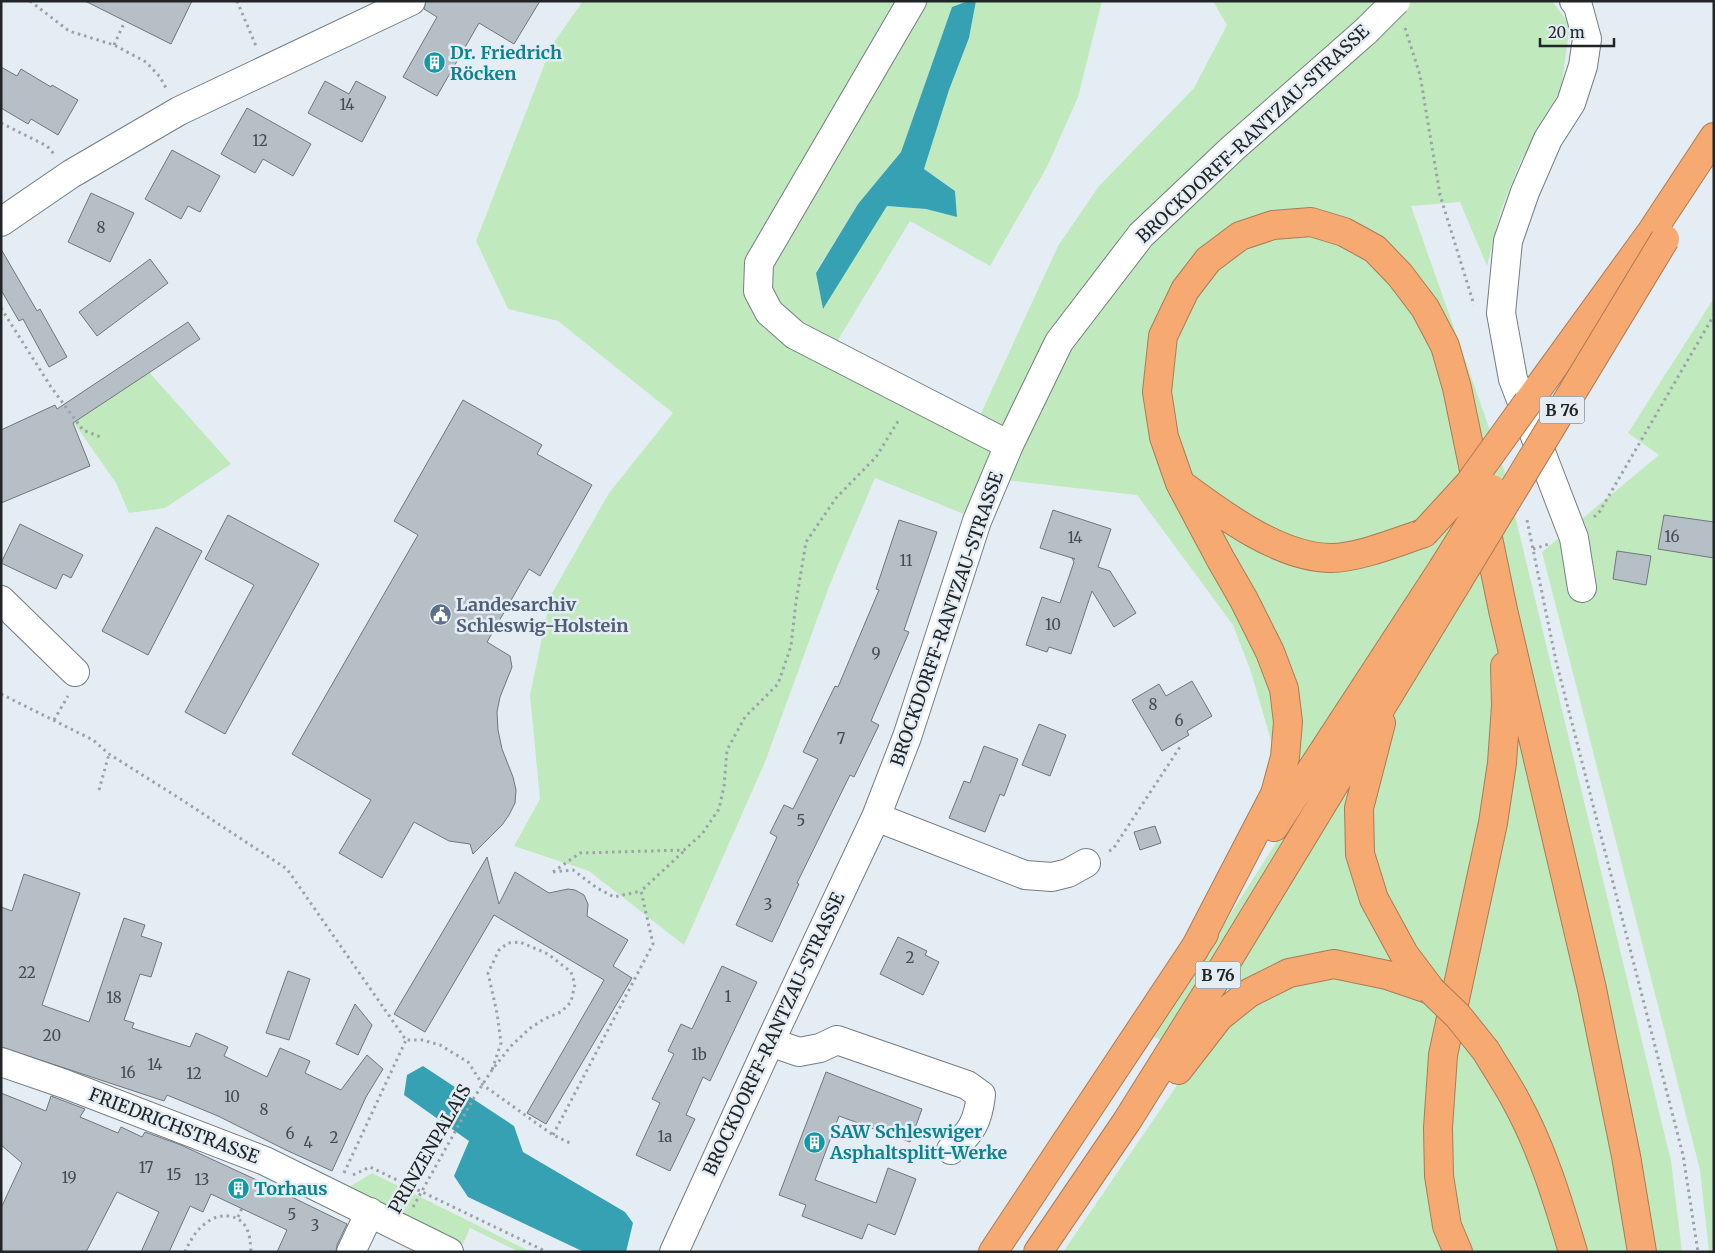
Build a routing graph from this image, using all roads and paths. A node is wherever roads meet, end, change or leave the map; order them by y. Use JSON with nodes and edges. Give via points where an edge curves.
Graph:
{"nodes":[{"id":1,"x":237,"y":1,"type":"edge"},
{"id":2,"x":411,"y":1,"type":"edge"},
{"id":3,"x":912,"y":1,"type":"edge"},
{"id":4,"x":1574,"y":1,"type":"edge"},
{"id":5,"x":32,"y":2,"type":"edge"},
{"id":6,"x":1399,"y":10,"type":"edge"},
{"id":7,"x":125,"y":21,"type":"dead end"},
{"id":8,"x":114,"y":45,"type":"junction"},
{"id":9,"x":266,"y":69,"type":"junction"},
{"id":10,"x":179,"y":111,"type":"junction"},
{"id":11,"x":1,"y":123,"type":"edge"},
{"id":12,"x":1714,"y":137,"type":"edge"},
{"id":13,"x":1714,"y":164,"type":"edge"},
{"id":14,"x":71,"y":174,"type":"junction"},
{"id":15,"x":1,"y":222,"type":"edge"},
{"id":16,"x":1659,"y":235,"type":"junction"},
{"id":17,"x":1,"y":308,"type":"edge"},
{"id":18,"x":1475,"y":308,"type":"dead end"},
{"id":19,"x":1714,"y":315,"type":"edge"},
{"id":20,"x":913,"y":396,"type":"junction"},
{"id":21,"x":103,"y":438,"type":"dead end"},
{"id":22,"x":1010,"y":445,"type":"junction"},
{"id":23,"x":1180,"y":483,"type":"junction"},
{"id":24,"x":1527,"y":520,"type":"dead end"},
{"id":25,"x":1574,"y":538,"type":"junction"},
{"id":26,"x":1450,"y":575,"type":"junction"},
{"id":27,"x":1582,"y":588,"type":"dead end"},
{"id":28,"x":1,"y":600,"type":"edge"},
{"id":29,"x":1503,"y":610,"type":"junction"},
{"id":30,"x":72,"y":683,"type":"joint"},
{"id":31,"x":1389,"y":693,"type":"junction"},
{"id":32,"x":1,"y":694,"type":"edge"},
{"id":33,"x":54,"y":720,"type":"junction"},
{"id":34,"x":1180,"y":747,"type":"dead end"},
{"id":35,"x":109,"y":754,"type":"junction"},
{"id":36,"x":99,"y":790,"type":"dead end"},
{"id":37,"x":876,"y":817,"type":"junction"},
{"id":38,"x":684,"y":850,"type":"junction"},
{"id":39,"x":1086,"y":863,"type":"joint"},
{"id":40,"x":640,"y":891,"type":"junction"},
{"id":41,"x":1194,"y":950,"type":"junction"},
{"id":42,"x":1431,"y":990,"type":"junction"},
{"id":43,"x":406,"y":1040,"type":"junction"},
{"id":44,"x":770,"y":1042,"type":"junction"},
{"id":45,"x":1,"y":1062,"type":"edge"},
{"id":46,"x":492,"y":1070,"type":"junction"},
{"id":47,"x":483,"y":1085,"type":"junction"},
{"id":48,"x":553,"y":1135,"type":"junction"},
{"id":49,"x":572,"y":1144,"type":"dead end"},
{"id":50,"x":950,"y":1150,"type":"dead end"},
{"id":51,"x":337,"y":1187,"type":"junction"},
{"id":52,"x":422,"y":1190,"type":"junction"},
{"id":53,"x":242,"y":1208,"type":"dead end"},
{"id":54,"x":370,"y":1212,"type":"junction"},
{"id":55,"x":238,"y":1217,"type":"junction"},
{"id":56,"x":401,"y":1227,"type":"junction"},
{"id":57,"x":185,"y":1252,"type":"edge"},
{"id":58,"x":251,"y":1252,"type":"edge"},
{"id":59,"x":351,"y":1252,"type":"edge"},
{"id":60,"x":450,"y":1252,"type":"edge"},
{"id":61,"x":547,"y":1252,"type":"edge"},
{"id":62,"x":674,"y":1252,"type":"edge"},
{"id":63,"x":993,"y":1252,"type":"edge"},
{"id":64,"x":1039,"y":1252,"type":"edge"},
{"id":65,"x":1458,"y":1252,"type":"edge"},
{"id":66,"x":1573,"y":1252,"type":"edge"},
{"id":67,"x":1642,"y":1252,"type":"edge"},
{"id":68,"x":1698,"y":1252,"type":"edge"}],
"edges":[{"from":1,"to":9,"type":"path"},
{"from":2,"to":9,"type":"street"},
{"from":3,"to":20,"type":"street","via":[[759,263],[758,291],[769,312],[795,335]]},
{"from":4,"to":25,"type":"street","via":[[1587,40],[1583,66],[1571,103],[1548,140],[1525,192],[1508,241],[1501,313],[1514,379]]},
{"from":5,"to":8,"type":"path","via":[[69,31]]},
{"from":6,"to":18,"type":"path","via":[[1420,76],[1440,195]]},
{"from":6,"to":22,"type":"street","name":"BROCKDORFF-RANTZAU-STRASSE","bridge":true,"via":[[1366,31],[1233,148],[1141,235],[1059,342]]},
{"from":7,"to":8,"type":"path"},
{"from":8,"to":10,"type":"path","via":[[146,62],[160,77]]},
{"from":9,"to":10,"type":"street"},
{"from":10,"to":14,"type":"street"},
{"from":11,"to":14,"type":"path","via":[[47,146]]},
{"from":12,"to":16,"type":"highway","number":"B 76"},
{"from":13,"to":16,"type":"highway","number":"B 76"},
{"from":14,"to":15,"type":"street"},
{"from":16,"to":23,"type":"highway","bridge":true,"via":[[1469,484],[1424,534],[1365,553],[1332,558],[1297,552],[1265,539],[1225,516]]},
{"from":16,"to":26,"type":"highway","number":"B 76","bridge":true},
{"from":17,"to":21,"type":"path","via":[[51,386],[84,430]]},
{"from":19,"to":25,"type":"path","via":[[1600,511]]},
{"from":20,"to":22,"type":"street"},
{"from":20,"to":38,"type":"path","via":[[876,457],[836,498],[806,542],[791,646],[778,684],[745,717],[727,750],[719,809],[702,834]]},
{"from":22,"to":37,"type":"street","name":"BROCKDORFF-RANTZAU-STRASSE","via":[[978,520],[907,737]]},
{"from":23,"to":29,"type":"highway","via":[[1164,437],[1157,392],[1163,336],[1185,290],[1208,260],[1248,233],[1273,225],[1311,222],[1344,232],[1375,249],[1400,274],[1425,308],[1445,346],[1457,388]]},
{"from":23,"to":41,"type":"highway","via":[[1270,652],[1284,688],[1288,722],[1285,757],[1275,794]]},
{"from":24,"to":68,"type":"path","via":[[1556,661],[1683,1155]]},
{"from":25,"to":27,"type":"street"},
{"from":26,"to":31,"type":"highway","number":"B 76"},
{"from":26,"to":41,"type":"highway","number":"B 76"},
{"from":28,"to":30,"type":"street"},
{"from":29,"to":65,"type":"highway","via":[[1506,705],[1502,763],[1493,823],[1444,1055],[1438,1128],[1439,1176],[1445,1216]]},
{"from":29,"to":67,"type":"highway","via":[[1592,989]]},
{"from":30,"to":33,"type":"path"},
{"from":31,"to":42,"type":"highway","via":[[1359,808],[1360,854],[1374,899],[1404,954]]},
{"from":31,"to":64,"type":"highway","number":"B 76","via":[[1127,1121]]},
{"from":32,"to":33,"type":"path"},
{"from":33,"to":35,"type":"path","via":[[93,740]]},
{"from":34,"to":39,"type":"path","via":[[1114,849]]},
{"from":35,"to":36,"type":"path"},
{"from":35,"to":43,"type":"path","via":[[287,869]]},
{"from":37,"to":39,"type":"street","via":[[1025,875],[1052,877]]},
{"from":37,"to":44,"type":"street","name":"BROCKDORFF-RANTZAU-STRASSE"},
{"from":38,"to":40,"type":"path"},
{"from":38,"to":40,"type":"path","via":[[580,852],[553,872],[572,870],[614,897]]},
{"from":40,"to":48,"type":"path","via":[[652,944]]},
{"from":41,"to":63,"type":"highway","number":"B 76"},
{"from":42,"to":64,"type":"highway","via":[[1387,975],[1334,964],[1289,972],[1249,993],[1219,1017],[1097,1188]]},
{"from":42,"to":66,"type":"highway","bridge":true,"via":[[1458,1016],[1486,1051],[1516,1102],[1559,1204]]},
{"from":43,"to":47,"type":"path","via":[[440,1045],[468,1062]]},
{"from":43,"to":51,"type":"path"},
{"from":44,"to":50,"type":"street","via":[[800,1052],[837,1040],[967,1085],[980,1095],[979,1113],[966,1137]]},
{"from":44,"to":62,"type":"street","name":"BROCKDORFF-RANTZAU-STRASSE"},
{"from":45,"to":51,"type":"street","name":"FRIEDRICHSTRASSE"},
{"from":46,"to":46,"type":"path","via":[[529,1029],[561,1012],[571,1002],[575,984],[571,972],[548,954],[520,942],[499,950],[488,973],[501,1043]]},
{"from":46,"to":47,"type":"path","name":"PRINZENPALAIS"},
{"from":47,"to":48,"type":"path"},
{"from":47,"to":52,"type":"path","name":"PRINZENPALAIS"},
{"from":48,"to":49,"type":"path"},
{"from":51,"to":52,"type":"path","via":[[370,1167]]},
{"from":51,"to":54,"type":"street","name":"FRIEDRICHSTRASSE"},
{"from":52,"to":56,"type":"path","name":"PRINZENPALAIS"},
{"from":52,"to":61,"type":"path"},
{"from":53,"to":55,"type":"path"},
{"from":54,"to":56,"type":"street","name":"FRIEDRICHSTRASSE"},
{"from":54,"to":59,"type":"street"},
{"from":55,"to":57,"type":"path","via":[[217,1217],[206,1223]]},
{"from":55,"to":58,"type":"path","via":[[248,1231]]},
{"from":56,"to":60,"type":"street","name":"FRIEDRICHSTRASSE"}]}
